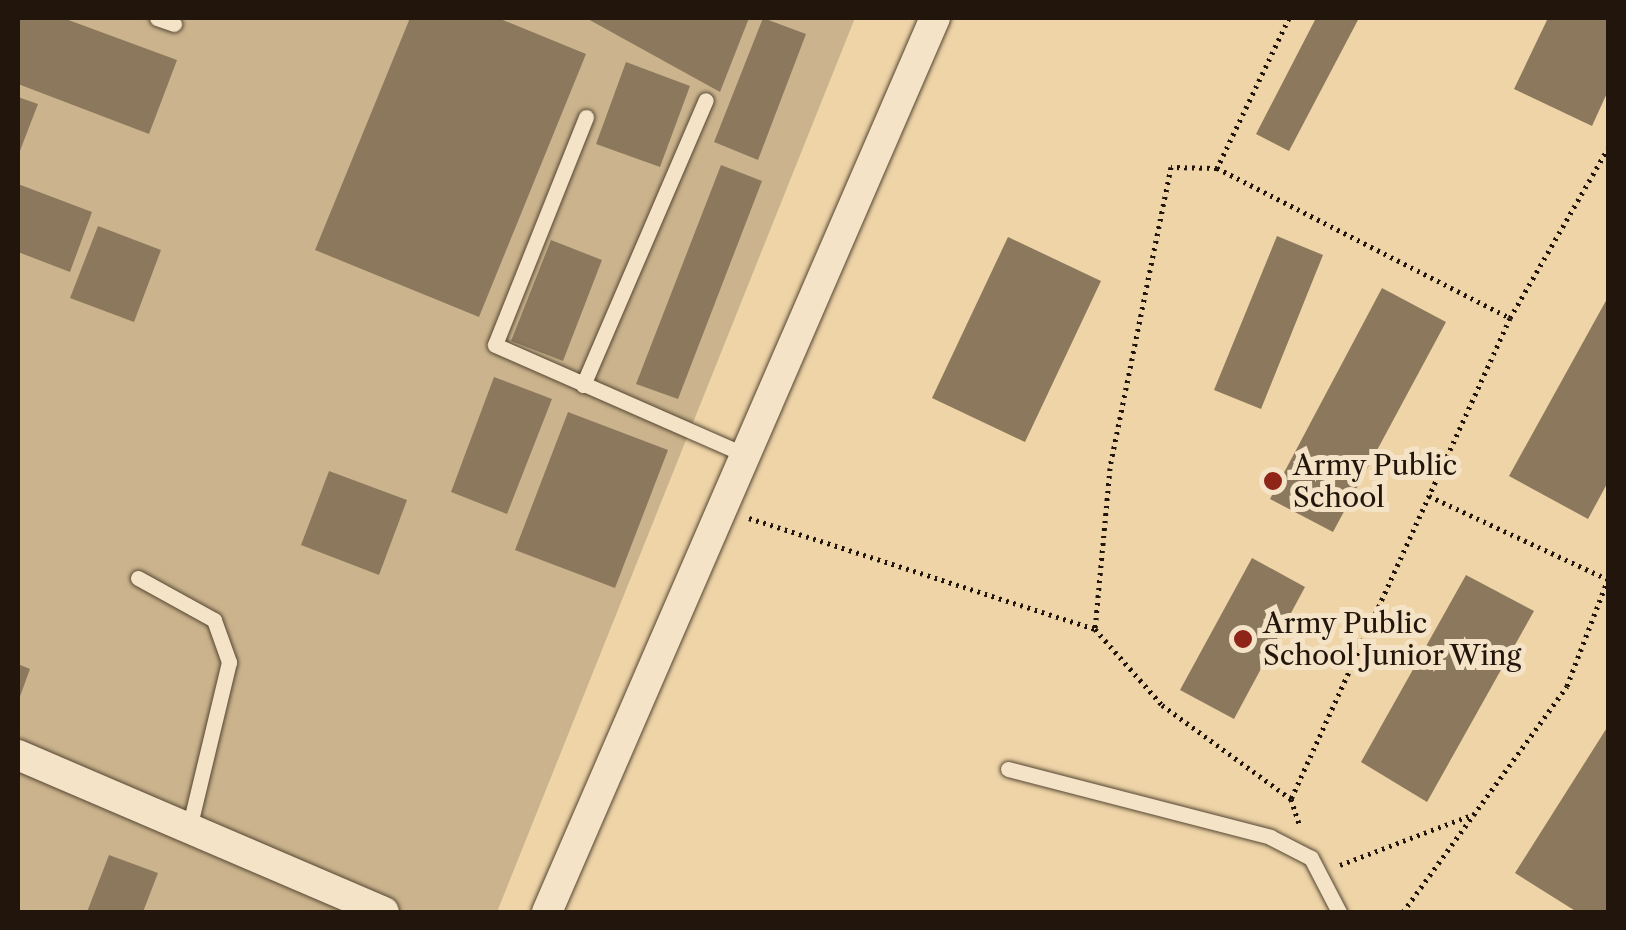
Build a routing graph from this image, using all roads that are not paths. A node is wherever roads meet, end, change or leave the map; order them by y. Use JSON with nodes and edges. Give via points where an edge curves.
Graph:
{"nodes":[{"id":1,"x":157,"y":18,"type":"edge"},
{"id":2,"x":935,"y":18,"type":"edge"},
{"id":3,"x":174,"y":24,"type":"dead end"},
{"id":4,"x":706,"y":100,"type":"dead end"},
{"id":5,"x":586,"y":117,"type":"dead end"},
{"id":6,"x":583,"y":385,"type":"junction"},
{"id":7,"x":746,"y":456,"type":"junction"},
{"id":8,"x":138,"y":578,"type":"dead end"},
{"id":9,"x":18,"y":756,"type":"edge"},
{"id":10,"x":1008,"y":769,"type":"dead end"},
{"id":11,"x":188,"y":829,"type":"junction"},
{"id":12,"x":384,"y":912,"type":"edge"},
{"id":13,"x":548,"y":912,"type":"edge"},
{"id":14,"x":1339,"y":912,"type":"edge"}],
"edges":[{"from":1,"to":3,"type":"lane"},
{"from":2,"to":7,"type":"street"},
{"from":4,"to":6,"type":"lane"},
{"from":5,"to":6,"type":"lane","via":[[495,345]]},
{"from":6,"to":7,"type":"lane"},
{"from":7,"to":13,"type":"street"},
{"from":8,"to":11,"type":"lane","via":[[214,620],[229,662]]},
{"from":9,"to":11,"type":"street"},
{"from":10,"to":14,"type":"lane","via":[[1270,837],[1311,858]]},
{"from":11,"to":12,"type":"street"}]}
